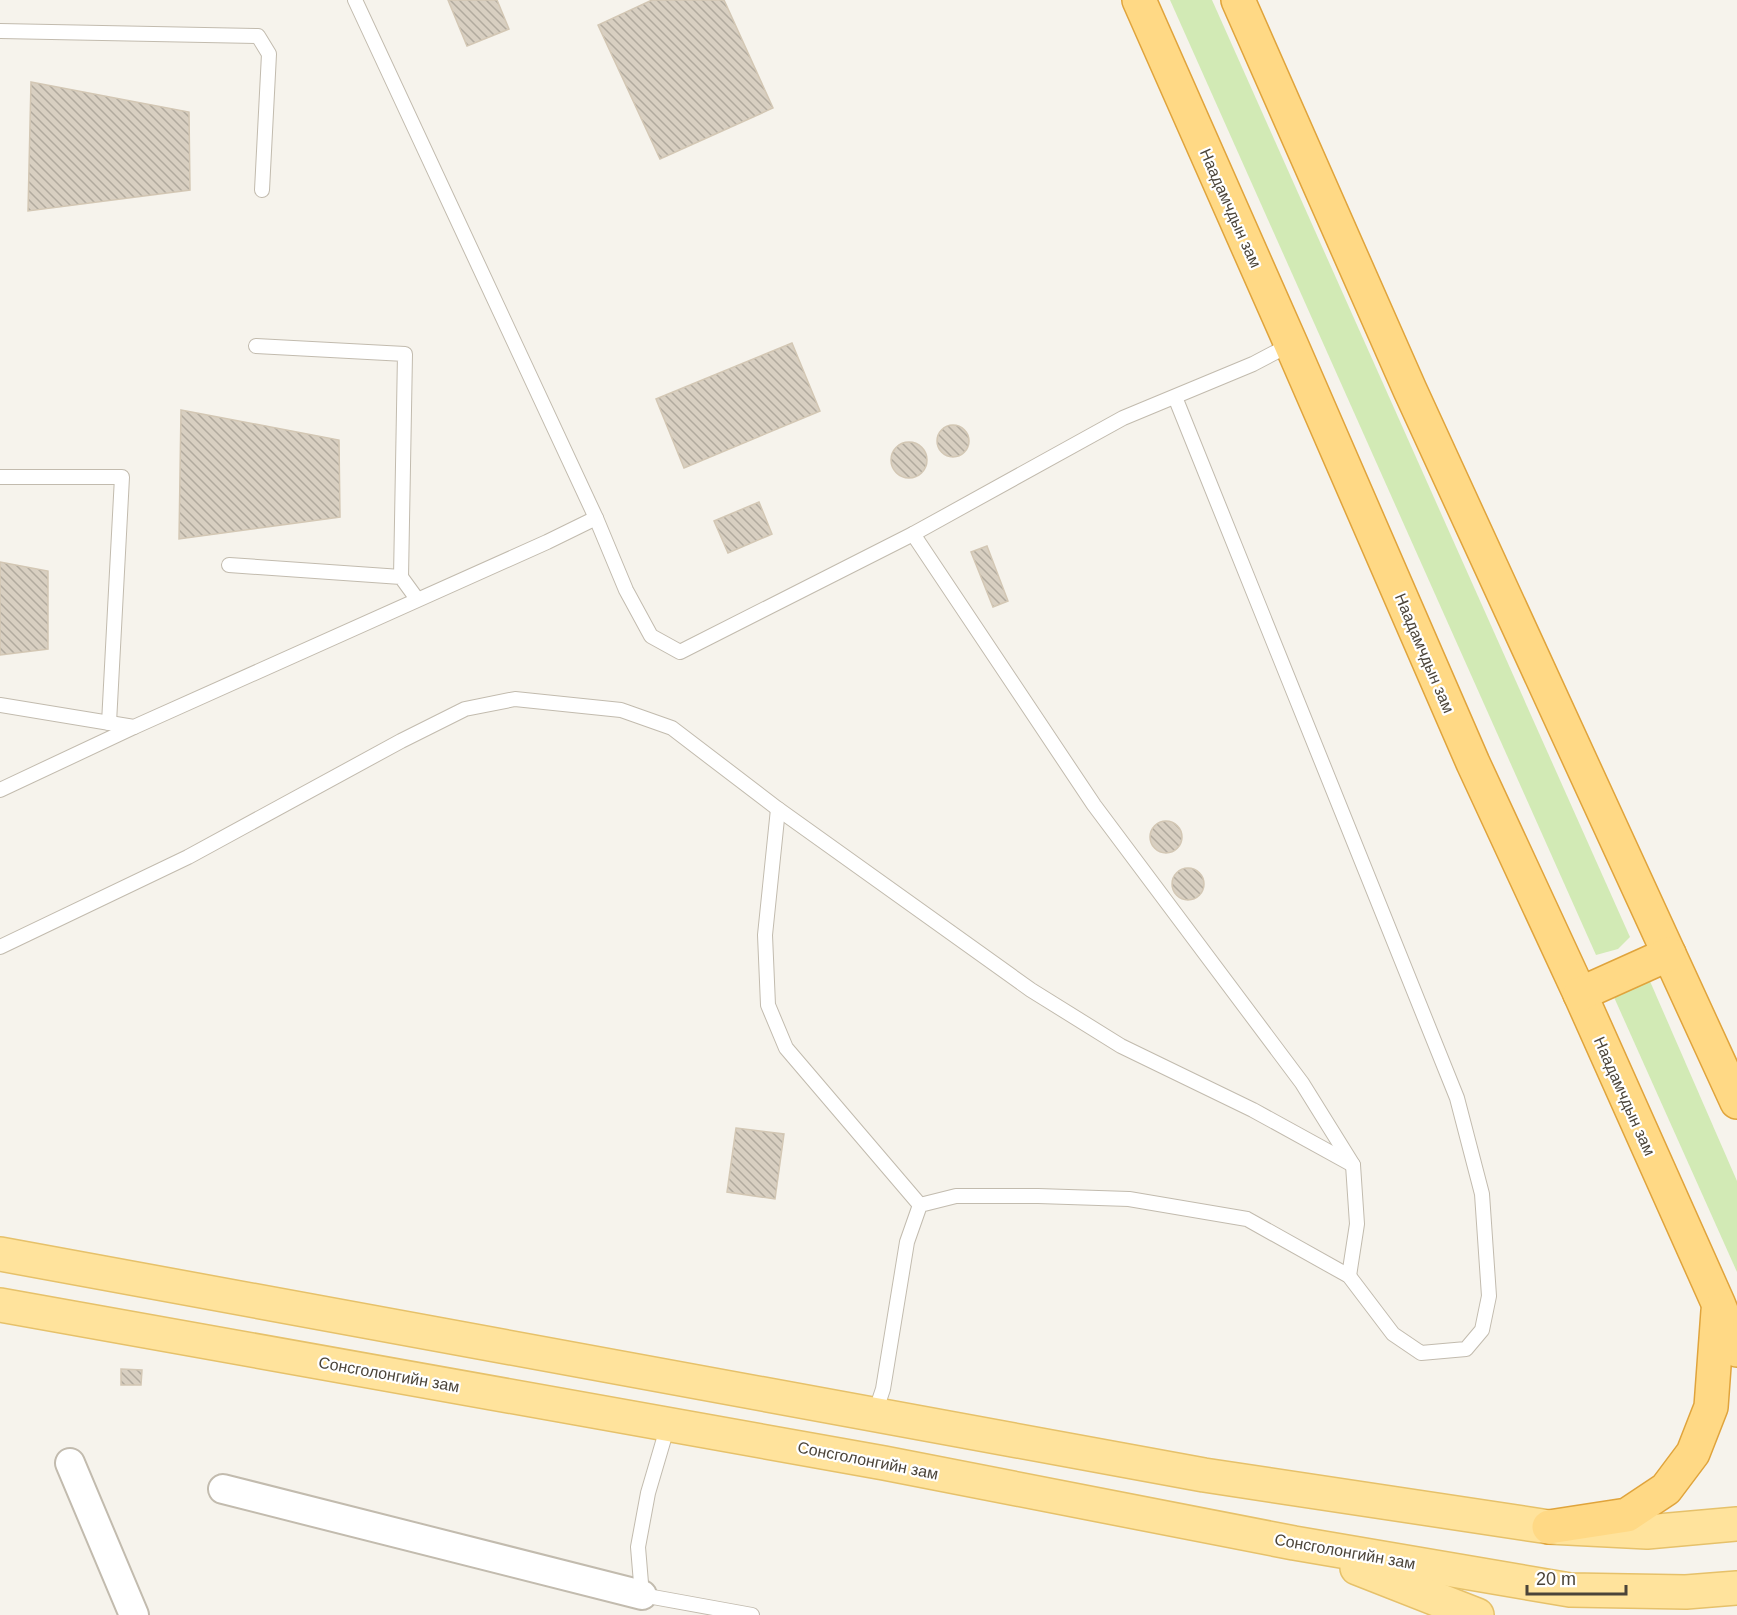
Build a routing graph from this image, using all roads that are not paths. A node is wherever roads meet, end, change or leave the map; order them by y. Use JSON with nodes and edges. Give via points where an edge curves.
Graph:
{"nodes":[{"id":1,"x":355,"y":0,"type":"edge"},
{"id":2,"x":1139,"y":0,"type":"edge"},
{"id":3,"x":1238,"y":0,"type":"edge"},
{"id":4,"x":0,"y":31,"type":"edge"},
{"id":5,"x":262,"y":190,"type":"dead end"},
{"id":6,"x":1291,"y":344,"type":"junction"},
{"id":7,"x":256,"y":346,"type":"dead end"},
{"id":8,"x":1175,"y":397,"type":"junction"},
{"id":9,"x":0,"y":477,"type":"edge"},
{"id":10,"x":596,"y":518,"type":"junction"},
{"id":11,"x":913,"y":534,"type":"junction"},
{"id":12,"x":229,"y":565,"type":"dead end"},
{"id":13,"x":401,"y":577,"type":"junction"},
{"id":14,"x":417,"y":599,"type":"junction"},
{"id":15,"x":0,"y":705,"type":"edge"},
{"id":16,"x":109,"y":723,"type":"junction"},
{"id":17,"x":134,"y":727,"type":"junction"},
{"id":18,"x":0,"y":790,"type":"edge"},
{"id":19,"x":778,"y":809,"type":"junction"},
{"id":20,"x":0,"y":947,"type":"edge"},
{"id":21,"x":1668,"y":954,"type":"junction"},
{"id":22,"x":1580,"y":994,"type":"junction"},
{"id":23,"x":1737,"y":1102,"type":"edge"},
{"id":24,"x":1353,"y":1165,"type":"junction"},
{"id":25,"x":920,"y":1205,"type":"junction"},
{"id":26,"x":0,"y":1254,"type":"edge"},
{"id":27,"x":1349,"y":1276,"type":"junction"},
{"id":28,"x":1718,"y":1303,"type":"junction"},
{"id":29,"x":0,"y":1305,"type":"edge"},
{"id":30,"x":1737,"y":1350,"type":"edge"},
{"id":31,"x":875,"y":1413,"type":"junction"},
{"id":32,"x":668,"y":1424,"type":"junction"},
{"id":33,"x":70,"y":1463,"type":"dead end"},
{"id":34,"x":223,"y":1489,"type":"dead end"},
{"id":35,"x":1737,"y":1524,"type":"edge"},
{"id":36,"x":1549,"y":1527,"type":"junction"},
{"id":37,"x":1294,"y":1543,"type":"junction"},
{"id":38,"x":1737,"y":1588,"type":"edge"},
{"id":39,"x":642,"y":1595,"type":"junction"},
{"id":40,"x":134,"y":1615,"type":"edge"},
{"id":41,"x":752,"y":1615,"type":"edge"},
{"id":42,"x":1478,"y":1615,"type":"edge"}],
"edges":[{"from":1,"to":10,"type":"lane"},
{"from":2,"to":6,"type":"highway","name":"Наадамчдын зам"},
{"from":3,"to":21,"type":"highway","via":[[1410,390]]},
{"from":4,"to":5,"type":"lane","via":[[258,36],[269,54]]},
{"from":6,"to":8,"type":"lane"},
{"from":6,"to":22,"type":"highway","name":"Наадамчдын зам","via":[[1473,763]]},
{"from":7,"to":13,"type":"lane","via":[[405,354]]},
{"from":8,"to":11,"type":"lane","via":[[1123,418]]},
{"from":8,"to":27,"type":"lane","via":[[1457,1098],[1482,1194],[1489,1296],[1482,1330],[1466,1349],[1421,1353],[1393,1334]]},
{"from":9,"to":16,"type":"lane","via":[[122,477]]},
{"from":10,"to":11,"type":"lane","via":[[626,590],[651,636],[680,652]]},
{"from":10,"to":14,"type":"lane"},
{"from":11,"to":24,"type":"lane","via":[[1094,805],[1302,1083]]},
{"from":12,"to":13,"type":"lane"},
{"from":13,"to":14,"type":"lane"},
{"from":14,"to":17,"type":"lane"},
{"from":15,"to":16,"type":"lane"},
{"from":16,"to":17,"type":"lane"},
{"from":17,"to":18,"type":"lane"},
{"from":19,"to":20,"type":"lane","via":[[672,728],[621,710],[515,699],[465,709],[188,856]]},
{"from":19,"to":24,"type":"lane","via":[[1031,990],[1121,1047],[1253,1110]]},
{"from":19,"to":25,"type":"lane","via":[[765,935],[768,1005],[786,1048]]},
{"from":21,"to":22,"type":"highway"},
{"from":21,"to":23,"type":"highway"},
{"from":22,"to":28,"type":"highway","name":"Наадамчдын зам"},
{"from":24,"to":27,"type":"lane","via":[[1357,1224]]},
{"from":25,"to":27,"type":"lane","via":[[956,1196],[1129,1199],[1246,1219]]},
{"from":25,"to":31,"type":"lane","via":[[906,1242],[883,1389]]},
{"from":26,"to":31,"type":"main road"},
{"from":28,"to":30,"type":"highway","name":"Наадамчдын зам"},
{"from":28,"to":36,"type":"highway","via":[[1711,1407],[1693,1453],[1666,1489],[1627,1515]]},
{"from":29,"to":32,"type":"main road","name":"Сонсголонгийн зам"},
{"from":31,"to":36,"type":"main road","via":[[1204,1475]]},
{"from":32,"to":37,"type":"main road","name":"Сонсголонгийн зам"},
{"from":32,"to":39,"type":"lane","via":[[648,1493],[638,1547]]},
{"from":33,"to":40,"type":"street"},
{"from":34,"to":39,"type":"street"},
{"from":35,"to":36,"type":"main road","via":[[1647,1532]]},
{"from":37,"to":38,"type":"main road","name":"Сонсголонгийн зам","via":[[1570,1590],[1686,1592]]},
{"from":37,"to":42,"type":"main road"},
{"from":39,"to":41,"type":"lane"}]}
